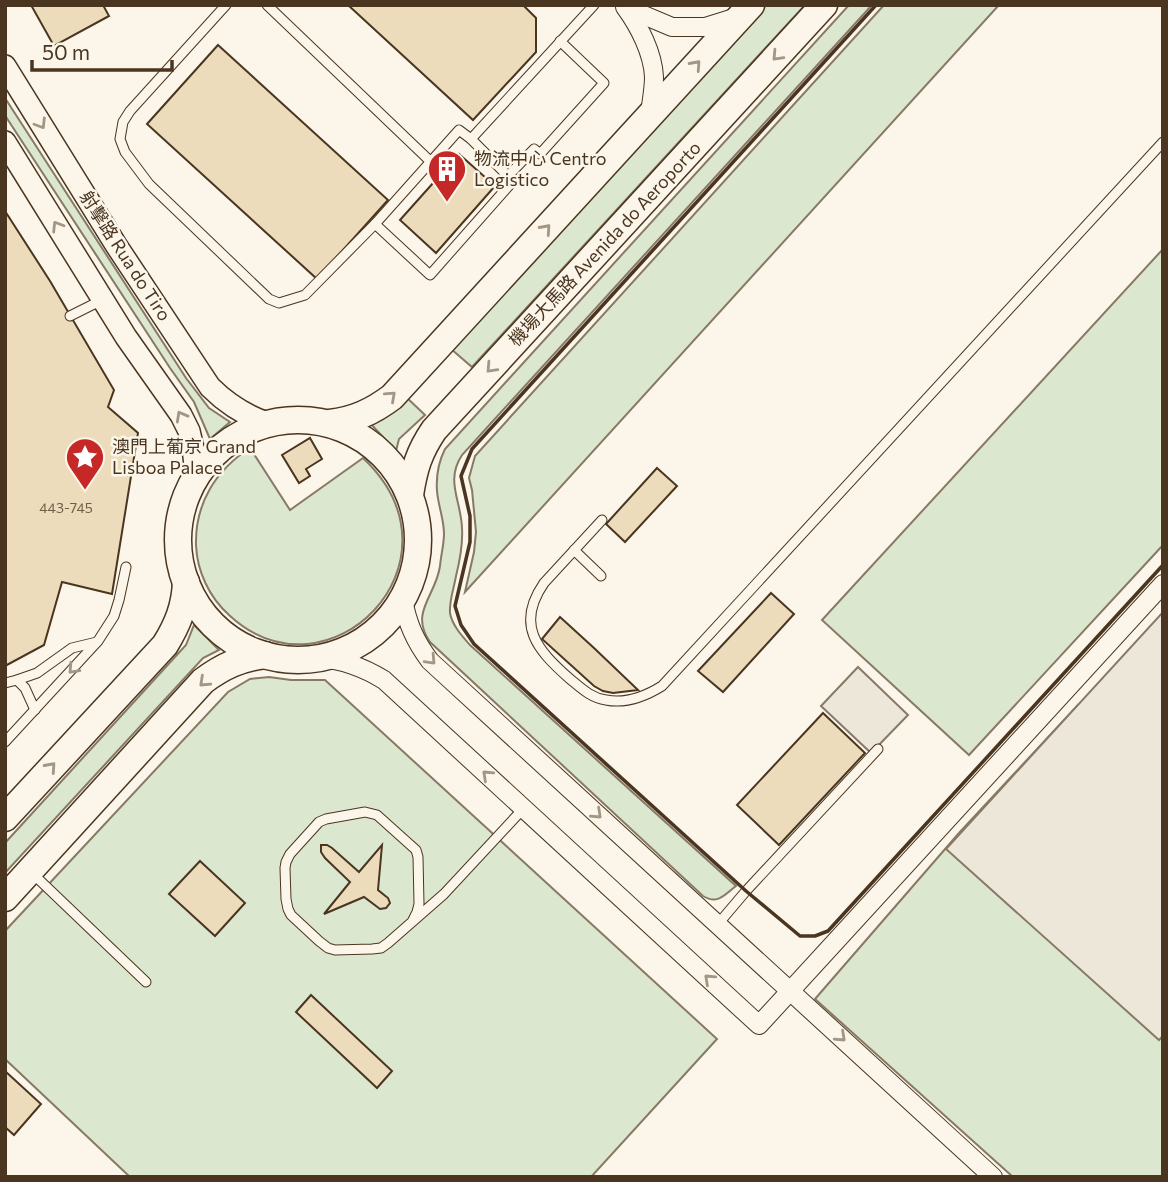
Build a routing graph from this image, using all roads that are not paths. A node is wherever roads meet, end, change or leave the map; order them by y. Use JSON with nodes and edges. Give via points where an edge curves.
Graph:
{"nodes":[{"id":1,"x":226,"y":5,"type":"edge"},
{"id":2,"x":267,"y":5,"type":"edge"},
{"id":3,"x":594,"y":5,"type":"edge"},
{"id":4,"x":824,"y":5,"type":"edge"},
{"id":5,"x":625,"y":7,"type":"edge"},
{"id":6,"x":746,"y":10,"type":"edge"},
{"id":7,"x":560,"y":41,"type":"junction"},
{"id":8,"x":5,"y":66,"type":"edge"},
{"id":9,"x":650,"y":115,"type":"junction"},
{"id":10,"x":471,"y":139,"type":"junction"},
{"id":11,"x":5,"y":142,"type":"edge"},
{"id":12,"x":1163,"y":142,"type":"edge"},
{"id":13,"x":430,"y":160,"type":"junction"},
{"id":14,"x":508,"y":176,"type":"junction"},
{"id":15,"x":375,"y":224,"type":"junction"},
{"id":16,"x":104,"y":299,"type":"junction"},
{"id":17,"x":71,"y":316,"type":"dead end"},
{"id":18,"x":267,"y":423,"type":"junction"},
{"id":19,"x":330,"y":423,"type":"junction"},
{"id":20,"x":193,"y":482,"type":"junction"},
{"id":21,"x":410,"y":495,"type":"junction"},
{"id":22,"x":602,"y":520,"type":"dead end"},
{"id":23,"x":574,"y":550,"type":"junction"},
{"id":24,"x":126,"y":567,"type":"dead end"},
{"id":25,"x":601,"y":576,"type":"dead end"},
{"id":26,"x":186,"y":582,"type":"junction"},
{"id":27,"x":1163,"y":584,"type":"edge"},
{"id":28,"x":403,"y":599,"type":"junction"},
{"id":29,"x":98,"y":641,"type":"junction"},
{"id":30,"x":265,"y":655,"type":"junction"},
{"id":31,"x":320,"y":658,"type":"junction"},
{"id":32,"x":17,"y":680,"type":"junction"},
{"id":33,"x":5,"y":682,"type":"edge"},
{"id":34,"x":35,"y":710,"type":"junction"},
{"id":35,"x":5,"y":742,"type":"edge"},
{"id":36,"x":878,"y":749,"type":"dead end"},
{"id":37,"x":523,"y":809,"type":"junction"},
{"id":38,"x":5,"y":818,"type":"edge"},
{"id":39,"x":30,"y":871,"type":"junction"},
{"id":40,"x":5,"y":898,"type":"edge"},
{"id":41,"x":412,"y":922,"type":"junction"},
{"id":42,"x":718,"y":925,"type":"junction"},
{"id":43,"x":146,"y":982,"type":"dead end"},
{"id":44,"x":790,"y":991,"type":"junction"},
{"id":45,"x":993,"y":1177,"type":"edge"}],
"edges":[{"from":1,"to":15,"type":"lane","via":[[130,111],[120,139],[125,152],[149,184],[269,299],[279,303],[305,295]]},
{"from":2,"to":13,"type":"lane"},
{"from":3,"to":7,"type":"lane"},
{"from":4,"to":21,"type":"main road","name":"機場大馬路 Avenida do Aeroporto","one_way":true,"via":[[433,430],[417,460]]},
{"from":5,"to":6,"type":"street","via":[[672,27],[705,27]]},
{"from":5,"to":9,"type":"street","via":[[652,60]]},
{"from":9,"to":6,"type":"main road","one_way":true},
{"from":7,"to":10,"type":"lane"},
{"from":7,"to":14,"type":"lane","via":[[604,83],[540,154],[534,149]]},
{"from":8,"to":18,"type":"street","name":"射擊路 Rua do Tiro","one_way":true,"via":[[211,387],[236,410]]},
{"from":19,"to":9,"type":"main road","one_way":true,"via":[[363,415],[392,397]]},
{"from":10,"to":13,"type":"lane","via":[[458,130]]},
{"from":10,"to":14,"type":"lane"},
{"from":16,"to":11,"type":"street","one_way":true},
{"from":12,"to":23,"type":"lane","via":[[662,686],[649,694],[620,701],[596,698],[551,662],[536,641],[531,617],[537,594]]},
{"from":13,"to":15,"type":"lane"},
{"from":14,"to":15,"type":"lane","via":[[513,181],[430,275]]},
{"from":16,"to":17,"type":"lane"},
{"from":20,"to":16,"type":"street","one_way":true,"via":[[193,448],[181,415]]},
{"from":18,"to":19,"type":"main road","via":[[298,419]]},
{"from":18,"to":20,"type":"main road","via":[[220,449]]},
{"from":19,"to":21,"type":"main road","via":[[364,439],[391,463]]},
{"from":20,"to":26,"type":"main road","via":[[181,514],[178,548]]},
{"from":21,"to":28,"type":"main road","via":[[418,548]]},
{"from":22,"to":23,"type":"lane"},
{"from":23,"to":25,"type":"lane"},
{"from":24,"to":29,"type":"lane","via":[[114,616]]},
{"from":26,"to":30,"type":"main road","via":[[217,628]]},
{"from":38,"to":26,"type":"main road","one_way":true,"via":[[165,645],[181,615]]},
{"from":27,"to":44,"type":"street"},
{"from":28,"to":31,"type":"main road","via":[[368,638]]},
{"from":28,"to":42,"type":"street","one_way":true,"via":[[411,632],[430,661]]},
{"from":29,"to":32,"type":"lane","via":[[72,648],[37,673]]},
{"from":29,"to":34,"type":"lane","one_way":true},
{"from":30,"to":31,"type":"main road","via":[[292,660]]},
{"from":30,"to":39,"type":"main road","one_way":true,"via":[[232,663],[203,681]]},
{"from":37,"to":31,"type":"street","one_way":true,"via":[[384,680],[354,664]]},
{"from":32,"to":33,"type":"lane"},
{"from":32,"to":34,"type":"lane"},
{"from":34,"to":35,"type":"lane"},
{"from":36,"to":42,"type":"lane"},
{"from":37,"to":41,"type":"lane"},
{"from":44,"to":37,"type":"street","one_way":true,"via":[[759,1025]]},
{"from":39,"to":40,"type":"main road"},
{"from":39,"to":43,"type":"lane"},
{"from":41,"to":41,"type":"lane","via":[[381,948],[328,948],[288,909],[285,868],[290,854],[319,822],[365,812],[377,815],[411,844],[418,857],[419,904]]},
{"from":42,"to":44,"type":"street"},
{"from":44,"to":45,"type":"street","one_way":true}]}
